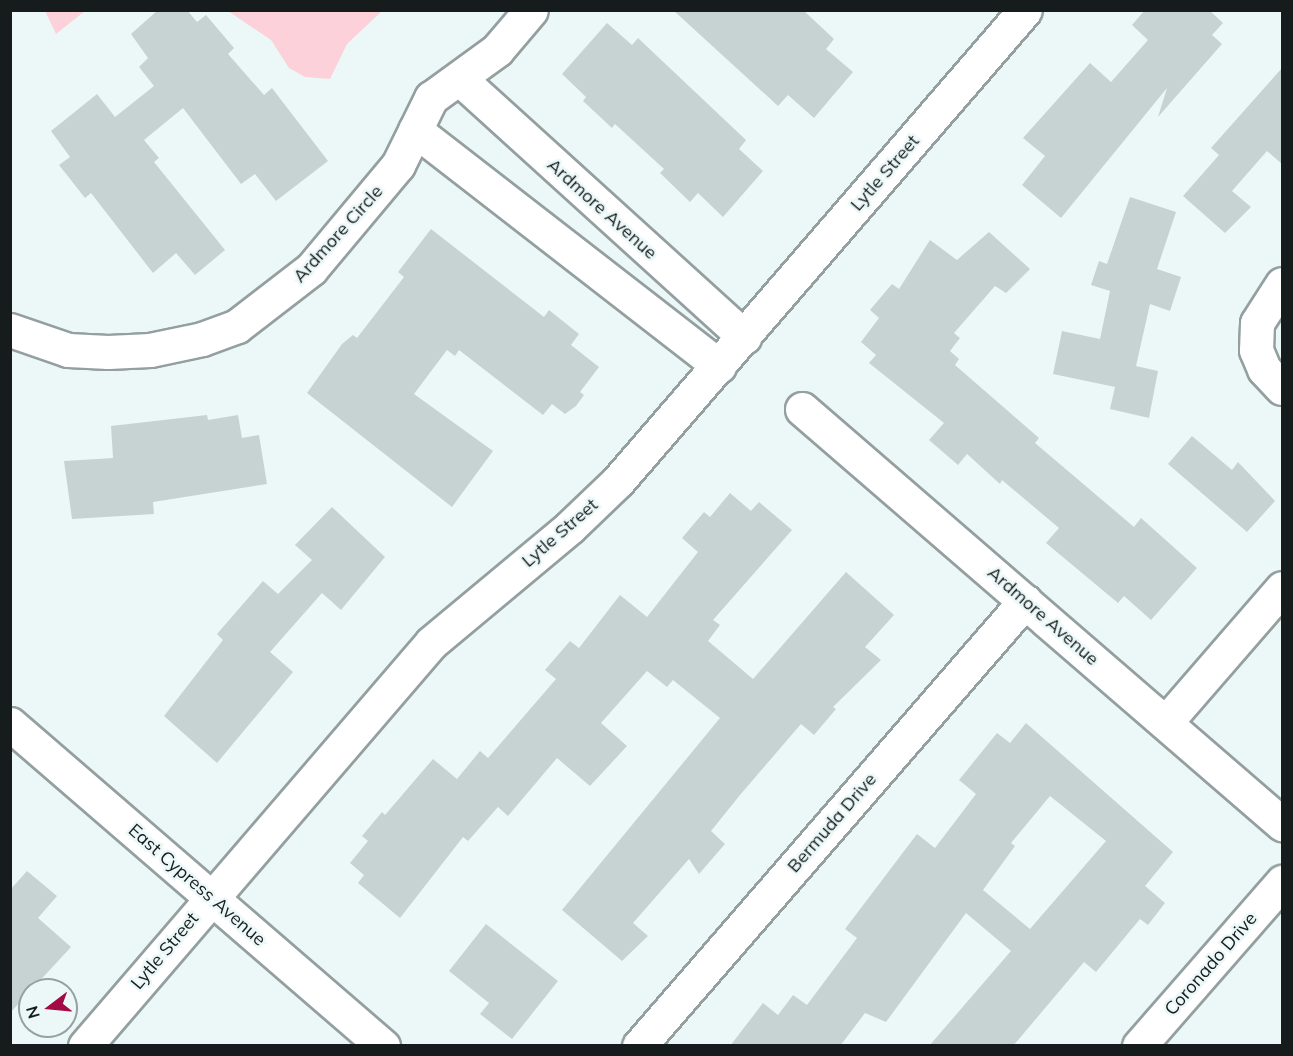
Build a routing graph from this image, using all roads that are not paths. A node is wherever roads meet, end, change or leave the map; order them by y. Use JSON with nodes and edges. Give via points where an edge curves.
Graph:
{"nodes":[{"id":1,"x":531,"y":10,"type":"edge"},
{"id":2,"x":1025,"y":10,"type":"edge"},
{"id":3,"x":460,"y":79,"type":"junction"},
{"id":4,"x":415,"y":130,"type":"junction"},
{"id":5,"x":1282,"y":284,"type":"edge"},
{"id":6,"x":10,"y":330,"type":"edge"},
{"id":7,"x":745,"y":338,"type":"junction"},
{"id":8,"x":719,"y":366,"type":"junction"},
{"id":9,"x":1282,"y":388,"type":"edge"},
{"id":10,"x":802,"y":409,"type":"dead end"},
{"id":11,"x":1282,"y":588,"type":"edge"},
{"id":12,"x":1025,"y":601,"type":"junction"},
{"id":13,"x":1166,"y":722,"type":"junction"},
{"id":14,"x":10,"y":724,"type":"edge"},
{"id":15,"x":1282,"y":824,"type":"edge"},
{"id":16,"x":1282,"y":882,"type":"edge"},
{"id":17,"x":211,"y":897,"type":"junction"},
{"id":18,"x":85,"y":1046,"type":"edge"},
{"id":19,"x":383,"y":1046,"type":"edge"},
{"id":20,"x":639,"y":1046,"type":"edge"},
{"id":21,"x":1139,"y":1046,"type":"edge"}],
"edges":[{"from":1,"to":3,"type":"street","name":"Ardmore Circle","via":[[497,50]]},
{"from":2,"to":7,"type":"street","name":"Lytle Street"},
{"from":3,"to":4,"type":"street","name":"Ardmore Circle","via":[[431,98]]},
{"from":3,"to":7,"type":"street","name":"Ardmore Avenue"},
{"from":4,"to":6,"type":"street","name":"Ardmore Circle","via":[[398,165],[310,269],[237,326],[202,339],[150,350],[108,352],[68,350]]},
{"from":4,"to":8,"type":"street"},
{"from":5,"to":9,"type":"street","via":[[1257,323],[1256,350],[1264,369]]},
{"from":7,"to":8,"type":"street","name":"Lytle Street"},
{"from":8,"to":17,"type":"street","name":"Lytle Street","via":[[618,482],[431,643]]},
{"from":10,"to":12,"type":"street","name":"Ardmore Avenue"},
{"from":11,"to":13,"type":"street"},
{"from":12,"to":13,"type":"street","name":"Ardmore Avenue"},
{"from":12,"to":20,"type":"street","name":"Bermuda Drive"},
{"from":13,"to":15,"type":"street","name":"Ardmore Avenue"},
{"from":14,"to":17,"type":"street","name":"East Cypress Avenue"},
{"from":16,"to":21,"type":"street","name":"Coronado Drive"},
{"from":17,"to":18,"type":"street","name":"Lytle Street"},
{"from":17,"to":19,"type":"street","name":"East Cypress Avenue"}]}
